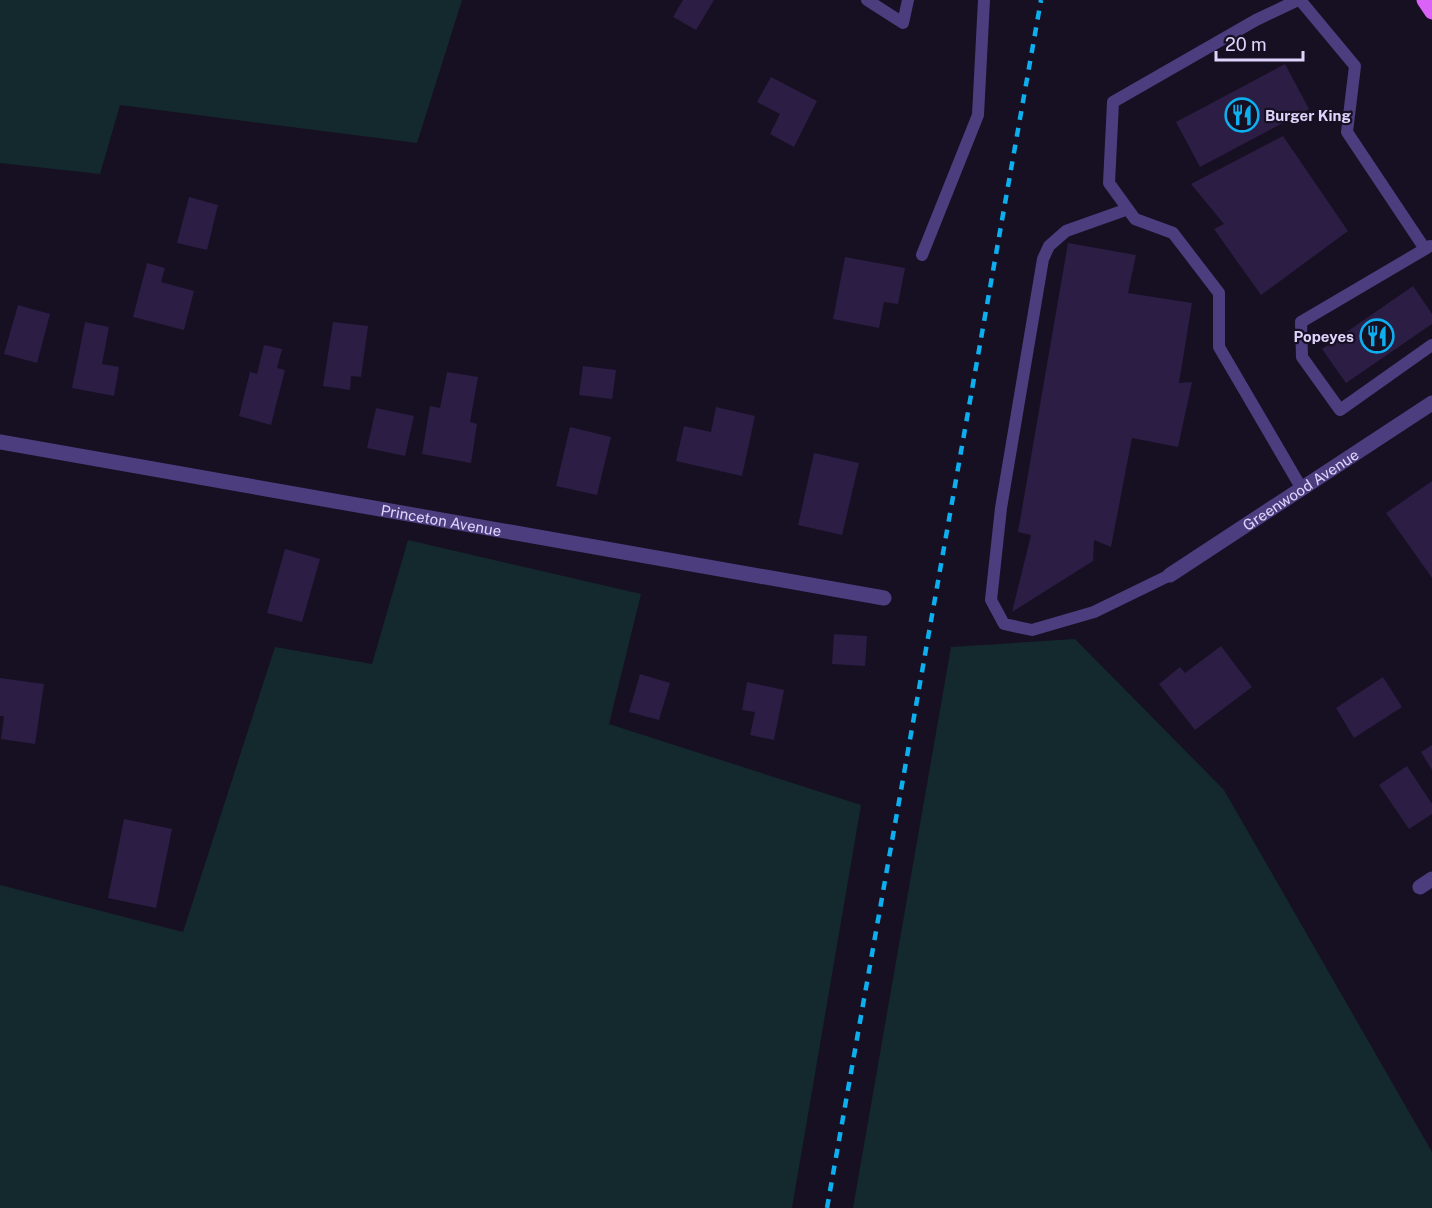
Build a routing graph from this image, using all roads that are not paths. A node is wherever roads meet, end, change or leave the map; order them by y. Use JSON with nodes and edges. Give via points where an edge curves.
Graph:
{"nodes":[{"id":1,"x":867,"y":0,"type":"edge"},
{"id":2,"x":908,"y":0,"type":"edge"},
{"id":3,"x":984,"y":0,"type":"edge"},
{"id":4,"x":1299,"y":0,"type":"edge"},
{"id":5,"x":1424,"y":0,"type":"edge"},
{"id":6,"x":1432,"y":12,"type":"edge"},
{"id":7,"x":1128,"y":209,"type":"junction"},
{"id":8,"x":1429,"y":247,"type":"edge"},
{"id":9,"x":922,"y":255,"type":"dead end"},
{"id":10,"x":1432,"y":345,"type":"edge"},
{"id":11,"x":1432,"y":403,"type":"edge"},
{"id":12,"x":0,"y":442,"type":"edge"},
{"id":13,"x":1302,"y":489,"type":"junction"},
{"id":14,"x":1170,"y":575,"type":"joint"},
{"id":15,"x":884,"y":598,"type":"dead end"}],
"edges":[{"from":1,"to":2,"type":"lane","via":[[903,23]]},
{"from":3,"to":9,"type":"lane","via":[[978,115]]},
{"from":4,"to":7,"type":"lane","via":[[1256,20],[1113,102],[1109,183]]},
{"from":4,"to":8,"type":"lane","via":[[1355,66],[1347,132]]},
{"from":5,"to":6,"type":"main road"},
{"from":7,"to":13,"type":"lane","via":[[1135,219],[1173,233],[1219,293],[1219,346]]},
{"from":7,"to":14,"type":"lane","via":[[1066,231],[1049,246],[1043,259],[1001,508],[991,600],[1004,624],[1032,630],[1094,612]]},
{"from":8,"to":10,"type":"lane","via":[[1301,322],[1302,357],[1340,410]]},
{"from":11,"to":13,"type":"street","name":"Greenwood Avenue"},
{"from":12,"to":15,"type":"street","name":"Princeton Avenue"},
{"from":13,"to":14,"type":"street","name":"Greenwood Avenue"}]}
